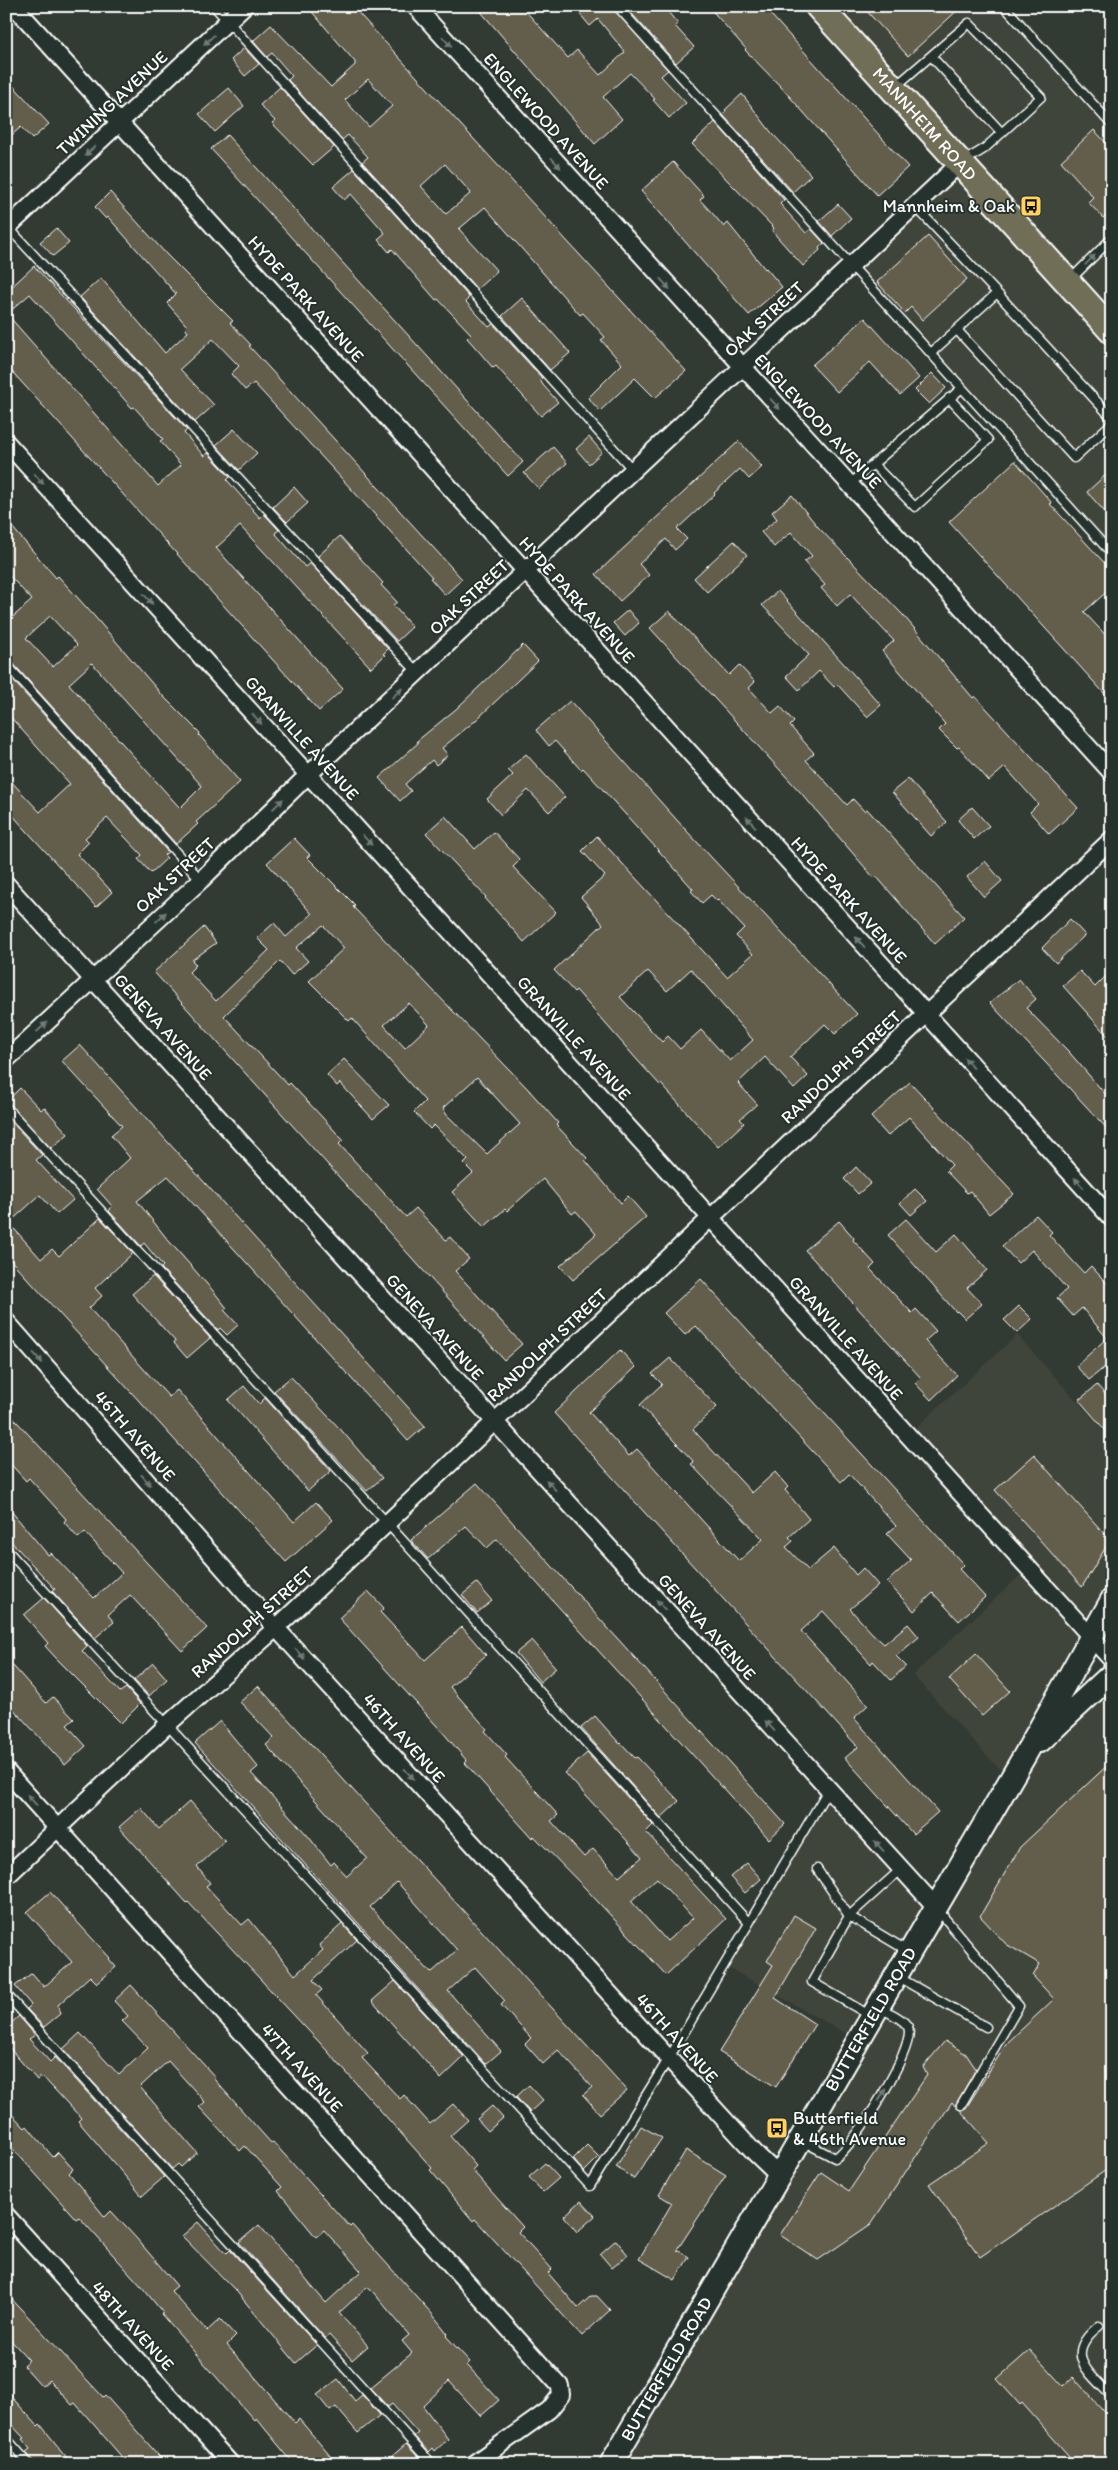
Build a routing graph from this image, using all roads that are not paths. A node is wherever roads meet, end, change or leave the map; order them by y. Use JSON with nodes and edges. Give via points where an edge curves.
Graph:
{"nodes":[{"id":1,"x":14,"y":6,"type":"edge"},
{"id":2,"x":214,"y":6,"type":"edge"},
{"id":3,"x":244,"y":6,"type":"edge"},
{"id":4,"x":415,"y":6,"type":"edge"},
{"id":5,"x":617,"y":6,"type":"edge"},
{"id":6,"x":818,"y":6,"type":"edge"},
{"id":7,"x":1004,"y":6,"type":"edge"},
{"id":8,"x":228,"y":22,"type":"junction"},
{"id":9,"x":931,"y":56,"type":"junction"},
{"id":10,"x":893,"y":89,"type":"junction"},
{"id":11,"x":120,"y":124,"type":"junction"},
{"id":12,"x":1112,"y":125,"type":"edge"},
{"id":13,"x":1002,"y":133,"type":"junction"},
{"id":14,"x":960,"y":163,"type":"junction"},
{"id":15,"x":914,"y":205,"type":"junction"},
{"id":16,"x":7,"y":227,"type":"edge"},
{"id":17,"x":1112,"y":238,"type":"edge"},
{"id":18,"x":851,"y":265,"type":"junction"},
{"id":19,"x":1068,"y":283,"type":"junction"},
{"id":20,"x":997,"y":293,"type":"junction"},
{"id":21,"x":957,"y":330,"type":"junction"},
{"id":22,"x":1112,"y":331,"type":"edge"},
{"id":23,"x":931,"y":354,"type":"junction"},
{"id":24,"x":741,"y":368,"type":"junction"},
{"id":25,"x":962,"y":388,"type":"junction"},
{"id":26,"x":949,"y":398,"type":"junction"},
{"id":27,"x":1112,"y":418,"type":"edge"},
{"id":28,"x":1112,"y":423,"type":"edge"},
{"id":29,"x":6,"y":442,"type":"edge"},
{"id":30,"x":873,"y":464,"type":"junction"},
{"id":31,"x":633,"y":470,"type":"junction"},
{"id":32,"x":850,"y":484,"type":"junction"},
{"id":33,"x":1112,"y":554,"type":"edge"},
{"id":34,"x":525,"y":572,"type":"junction"},
{"id":35,"x":6,"y":664,"type":"edge"},
{"id":36,"x":418,"y":673,"type":"junction"},
{"id":37,"x":1112,"y":773,"type":"edge"},
{"id":38,"x":308,"y":775,"type":"junction"},
{"id":39,"x":1112,"y":839,"type":"edge"},
{"id":40,"x":201,"y":880,"type":"junction"},
{"id":41,"x":6,"y":884,"type":"edge"},
{"id":42,"x":92,"y":980,"type":"junction"},
{"id":43,"x":925,"y":1014,"type":"junction"},
{"id":44,"x":6,"y":1060,"type":"edge"},
{"id":45,"x":6,"y":1107,"type":"edge"},
{"id":46,"x":710,"y":1218,"type":"junction"},
{"id":47,"x":1112,"y":1219,"type":"edge"},
{"id":48,"x":6,"y":1321,"type":"edge"},
{"id":49,"x":494,"y":1422,"type":"junction"},
{"id":50,"x":388,"y":1523,"type":"junction"},
{"id":51,"x":6,"y":1549,"type":"edge"},
{"id":52,"x":1112,"y":1600,"type":"edge"},
{"id":53,"x":276,"y":1628,"type":"junction"},
{"id":54,"x":1091,"y":1637,"type":"junction"},
{"id":55,"x":1112,"y":1660,"type":"edge"},
{"id":56,"x":1112,"y":1674,"type":"edge"},
{"id":57,"x":167,"y":1725,"type":"junction"},
{"id":58,"x":1025,"y":1755,"type":"junction"},
{"id":59,"x":6,"y":1771,"type":"edge"},
{"id":60,"x":828,"y":1790,"type":"junction"},
{"id":61,"x":58,"y":1829,"type":"junction"},
{"id":62,"x":816,"y":1869,"type":"dead end"},
{"id":63,"x":900,"y":1870,"type":"junction"},
{"id":64,"x":6,"y":1877,"type":"edge"},
{"id":65,"x":936,"y":1907,"type":"junction"},
{"id":66,"x":849,"y":1916,"type":"junction"},
{"id":67,"x":749,"y":1923,"type":"junction"},
{"id":68,"x":910,"y":1952,"type":"junction"},
{"id":69,"x":896,"y":1976,"type":"junction"},
{"id":70,"x":6,"y":1994,"type":"edge"},
{"id":71,"x":875,"y":2012,"type":"junction"},
{"id":72,"x":986,"y":2027,"type":"dead end"},
{"id":73,"x":669,"y":2058,"type":"junction"},
{"id":74,"x":962,"y":2105,"type":"dead end"},
{"id":75,"x":800,"y":2140,"type":"junction"},
{"id":76,"x":779,"y":2176,"type":"junction"},
{"id":77,"x":6,"y":2215,"type":"edge"},
{"id":78,"x":1099,"y":2326,"type":"dead end"},
{"id":79,"x":1112,"y":2398,"type":"edge"},
{"id":80,"x":6,"y":2438,"type":"edge"},
{"id":81,"x":29,"y":2464,"type":"edge"},
{"id":82,"x":230,"y":2464,"type":"edge"},
{"id":83,"x":432,"y":2464,"type":"edge"},
{"id":84,"x":473,"y":2464,"type":"edge"},
{"id":85,"x":611,"y":2464,"type":"edge"}],
"edges":[{"from":1,"to":11,"type":"street","name":"HYDE PARK AVENUE"},
{"from":2,"to":8,"type":"lane"},
{"from":3,"to":8,"type":"street","name":"TWINING AVENUE"},
{"from":4,"to":24,"type":"street","name":"ENGLEWOOD AVENUE","one_way":true},
{"from":5,"to":18,"type":"lane"},
{"from":6,"to":10,"type":"main road","name":"MANNHEIM ROAD"},
{"from":7,"to":12,"type":"lane"},
{"from":8,"to":11,"type":"street","name":"TWINING AVENUE","one_way":true},
{"from":8,"to":31,"type":"lane"},
{"from":9,"to":10,"type":"lane"},
{"from":9,"to":13,"type":"lane"},
{"from":9,"to":13,"type":"lane","via":[[969,23],[1041,96]]},
{"from":10,"to":14,"type":"main road","name":"MANNHEIM ROAD"},
{"from":11,"to":16,"type":"street","name":"TWINING AVENUE","one_way":true},
{"from":11,"to":34,"type":"street","name":"HYDE PARK AVENUE"},
{"from":13,"to":14,"type":"lane","via":[[984,149]]},
{"from":14,"to":15,"type":"street","name":"OAK STREET"},
{"from":14,"to":19,"type":"main road","name":"MANNHEIM ROAD"},
{"from":15,"to":18,"type":"street","name":"OAK STREET"},
{"from":15,"to":20,"type":"lane"},
{"from":16,"to":36,"type":"lane"},
{"from":19,"to":17,"type":"lane","one_way":true},
{"from":18,"to":23,"type":"lane"},
{"from":18,"to":24,"type":"street","name":"OAK STREET"},
{"from":19,"to":22,"type":"main road","name":"MANNHEIM ROAD"},
{"from":20,"to":21,"type":"lane"},
{"from":20,"to":27,"type":"lane"},
{"from":21,"to":23,"type":"lane"},
{"from":21,"to":28,"type":"lane","via":[[1074,458]]},
{"from":23,"to":25,"type":"lane"},
{"from":24,"to":31,"type":"street","name":"OAK STREET"},
{"from":24,"to":32,"type":"street","name":"ENGLEWOOD AVENUE","one_way":true},
{"from":25,"to":26,"type":"lane"},
{"from":25,"to":33,"type":"lane"},
{"from":26,"to":30,"type":"lane"},
{"from":26,"to":30,"type":"lane","via":[[988,440],[915,507]]},
{"from":29,"to":38,"type":"street","name":"GRANVILLE AVENUE","one_way":true},
{"from":30,"to":32,"type":"lane"},
{"from":31,"to":34,"type":"street","name":"OAK STREET"},
{"from":32,"to":37,"type":"street","name":"ENGLEWOOD AVENUE"},
{"from":34,"to":36,"type":"street","name":"OAK STREET"},
{"from":43,"to":34,"type":"street","name":"HYDE PARK AVENUE","one_way":true},
{"from":35,"to":40,"type":"lane"},
{"from":38,"to":36,"type":"street","name":"OAK STREET","one_way":true},
{"from":40,"to":38,"type":"street","name":"OAK STREET","one_way":true},
{"from":38,"to":46,"type":"street","name":"GRANVILLE AVENUE","one_way":true},
{"from":39,"to":43,"type":"street","name":"RANDOLPH STREET"},
{"from":42,"to":40,"type":"street","name":"OAK STREET","one_way":true},
{"from":41,"to":42,"type":"street","name":"GENEVA AVENUE"},
{"from":44,"to":42,"type":"street","name":"OAK STREET","one_way":true},
{"from":42,"to":49,"type":"street","name":"GENEVA AVENUE"},
{"from":43,"to":46,"type":"street","name":"RANDOLPH STREET"},
{"from":47,"to":43,"type":"street","name":"HYDE PARK AVENUE","one_way":true},
{"from":45,"to":50,"type":"lane"},
{"from":46,"to":49,"type":"street","name":"RANDOLPH STREET"},
{"from":46,"to":54,"type":"street","name":"GRANVILLE AVENUE"},
{"from":48,"to":53,"type":"street","name":"46TH AVENUE","one_way":true},
{"from":49,"to":50,"type":"street","name":"RANDOLPH STREET"},
{"from":60,"to":49,"type":"street","name":"GENEVA AVENUE","one_way":true},
{"from":50,"to":53,"type":"street","name":"RANDOLPH STREET"},
{"from":50,"to":67,"type":"lane"},
{"from":51,"to":57,"type":"lane"},
{"from":52,"to":54,"type":"main road","name":"BUTTERFIELD ROAD"},
{"from":53,"to":57,"type":"street","name":"RANDOLPH STREET"},
{"from":53,"to":73,"type":"street","name":"46TH AVENUE","one_way":true},
{"from":54,"to":55,"type":"street","name":"GRANVILLE AVENUE"},
{"from":54,"to":58,"type":"main road","name":"BUTTERFIELD ROAD"},
{"from":56,"to":58,"type":"main road"},
{"from":57,"to":61,"type":"street","name":"RANDOLPH STREET"},
{"from":57,"to":73,"type":"lane","via":[[590,2186]]},
{"from":58,"to":65,"type":"main road","name":"BUTTERFIELD ROAD"},
{"from":61,"to":59,"type":"street","name":"47TH AVENUE","one_way":true},
{"from":63,"to":60,"type":"street","name":"GENEVA AVENUE","one_way":true},
{"from":60,"to":67,"type":"lane"},
{"from":61,"to":64,"type":"street","name":"RANDOLPH STREET"},
{"from":61,"to":84,"type":"street","name":"47TH AVENUE","via":[[560,2386],[561,2395],[549,2410]]},
{"from":62,"to":66,"type":"lane"},
{"from":63,"to":65,"type":"street","name":"GENEVA AVENUE"},
{"from":63,"to":66,"type":"lane"},
{"from":65,"to":68,"type":"main road","name":"BUTTERFIELD ROAD"},
{"from":65,"to":74,"type":"lane","via":[[1019,2006]]},
{"from":66,"to":68,"type":"lane"},
{"from":66,"to":71,"type":"lane","via":[[812,1982]]},
{"from":67,"to":73,"type":"lane"},
{"from":68,"to":69,"type":"main road","name":"BUTTERFIELD ROAD"},
{"from":69,"to":71,"type":"main road","name":"BUTTERFIELD ROAD"},
{"from":69,"to":72,"type":"lane"},
{"from":70,"to":83,"type":"lane"},
{"from":71,"to":75,"type":"main road","name":"BUTTERFIELD ROAD"},
{"from":75,"to":71,"type":"lane","one_way":true,"via":[[835,2158],[849,2146],[901,2062],[908,2046],[908,2027]]},
{"from":73,"to":76,"type":"street","name":"46TH AVENUE"},
{"from":75,"to":76,"type":"main road","name":"BUTTERFIELD ROAD"},
{"from":76,"to":85,"type":"main road","name":"BUTTERFIELD ROAD"},
{"from":77,"to":82,"type":"street","name":"48TH AVENUE"},
{"from":78,"to":79,"type":"lane","via":[[1085,2337],[1080,2349],[1081,2362]]},
{"from":80,"to":81,"type":"lane"}]}
